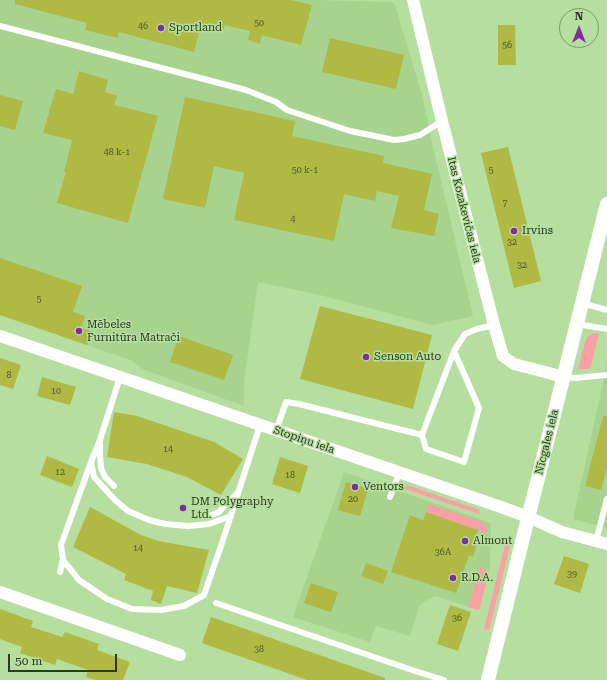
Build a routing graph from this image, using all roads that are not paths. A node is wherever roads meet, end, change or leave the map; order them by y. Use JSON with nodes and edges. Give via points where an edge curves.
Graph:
{"nodes":[{"id":1,"x":413,"y":0,"type":"edge"},
{"id":2,"x":0,"y":26,"type":"edge"},
{"id":3,"x":442,"y":121,"type":"junction"},
{"id":4,"x":607,"y":204,"type":"edge"},
{"id":5,"x":582,"y":303,"type":"junction"},
{"id":6,"x":607,"y":310,"type":"edge"},
{"id":7,"x":577,"y":324,"type":"junction"},
{"id":8,"x":494,"y":326,"type":"junction"},
{"id":9,"x":607,"y":329,"type":"edge"},
{"id":10,"x":0,"y":336,"type":"edge"},
{"id":11,"x":454,"y":350,"type":"junction"},
{"id":12,"x":607,"y":375,"type":"edge"},
{"id":13,"x":564,"y":376,"type":"junction"},
{"id":14,"x":120,"y":377,"type":"junction"},
{"id":15,"x":260,"y":425,"type":"junction"},
{"id":16,"x":276,"y":431,"type":"junction"},
{"id":17,"x":422,"y":435,"type":"junction"},
{"id":18,"x":100,"y":440,"type":"junction"},
{"id":19,"x":91,"y":462,"type":"junction"},
{"id":20,"x":400,"y":473,"type":"junction"},
{"id":21,"x":114,"y":486,"type":"dead end"},
{"id":22,"x":238,"y":493,"type":"junction"},
{"id":23,"x":390,"y":497,"type":"dead end"},
{"id":24,"x":607,"y":500,"type":"edge"},
{"id":25,"x":200,"y":516,"type":"dead end"},
{"id":26,"x":231,"y":516,"type":"junction"},
{"id":27,"x":528,"y":517,"type":"junction"},
{"id":28,"x":602,"y":543,"type":"edge"},
{"id":29,"x":63,"y":560,"type":"junction"},
{"id":30,"x":60,"y":572,"type":"dead end"},
{"id":31,"x":0,"y":592,"type":"edge"},
{"id":32,"x":216,"y":603,"type":"dead end"},
{"id":33,"x":180,"y":655,"type":"dead end"},
{"id":34,"x":444,"y":680,"type":"edge"},
{"id":35,"x":488,"y":680,"type":"edge"}],
"edges":[{"from":1,"to":3,"type":"street","name":"Itas Kozakevičas iela"},
{"from":2,"to":3,"type":"lane","via":[[246,90],[276,102],[287,110],[350,131],[394,140],[404,139],[420,135]]},
{"from":3,"to":8,"type":"street","name":"Itas Kozakevičas iela"},
{"from":4,"to":5,"type":"street","name":"Nīcgales iela"},
{"from":5,"to":6,"type":"lane"},
{"from":5,"to":7,"type":"street","name":"Nīcgales iela"},
{"from":7,"to":9,"type":"lane"},
{"from":7,"to":13,"type":"street","name":"Nīcgales iela"},
{"from":8,"to":11,"type":"lane","via":[[465,334]]},
{"from":8,"to":13,"type":"street","name":"Itas Kozakevičas iela","via":[[503,356],[514,364]]},
{"from":10,"to":14,"type":"street","name":"Stopiņu iela"},
{"from":11,"to":17,"type":"lane"},
{"from":11,"to":17,"type":"lane","via":[[478,408],[464,462],[426,449]]},
{"from":12,"to":13,"type":"lane","via":[[574,378]]},
{"from":13,"to":27,"type":"street","name":"Nīcgales iela"},
{"from":14,"to":15,"type":"street","name":"Stopiņu iela"},
{"from":14,"to":18,"type":"lane"},
{"from":15,"to":16,"type":"street","name":"Stopiņu iela"},
{"from":15,"to":22,"type":"lane"},
{"from":16,"to":17,"type":"lane","via":[[286,402]]},
{"from":16,"to":20,"type":"street","name":"Stopiņu iela"},
{"from":18,"to":19,"type":"lane"},
{"from":18,"to":21,"type":"lane","via":[[101,468]]},
{"from":19,"to":26,"type":"lane","via":[[94,477],[115,500],[128,511],[149,520],[188,526],[209,524]]},
{"from":19,"to":29,"type":"lane","via":[[61,545]]},
{"from":20,"to":23,"type":"lane"},
{"from":20,"to":27,"type":"street","name":"Stopiņu iela"},
{"from":22,"to":25,"type":"lane","via":[[219,512]]},
{"from":22,"to":26,"type":"lane"},
{"from":24,"to":28,"type":"lane"},
{"from":26,"to":29,"type":"lane","via":[[204,595],[184,606],[161,610],[132,609],[107,599],[79,580]]},
{"from":27,"to":28,"type":"street","name":"Stopiņu iela","via":[[562,532]]},
{"from":27,"to":35,"type":"street","name":"Nīcgales iela"},
{"from":29,"to":30,"type":"lane"},
{"from":31,"to":33,"type":"street"},
{"from":32,"to":34,"type":"lane"}]}
